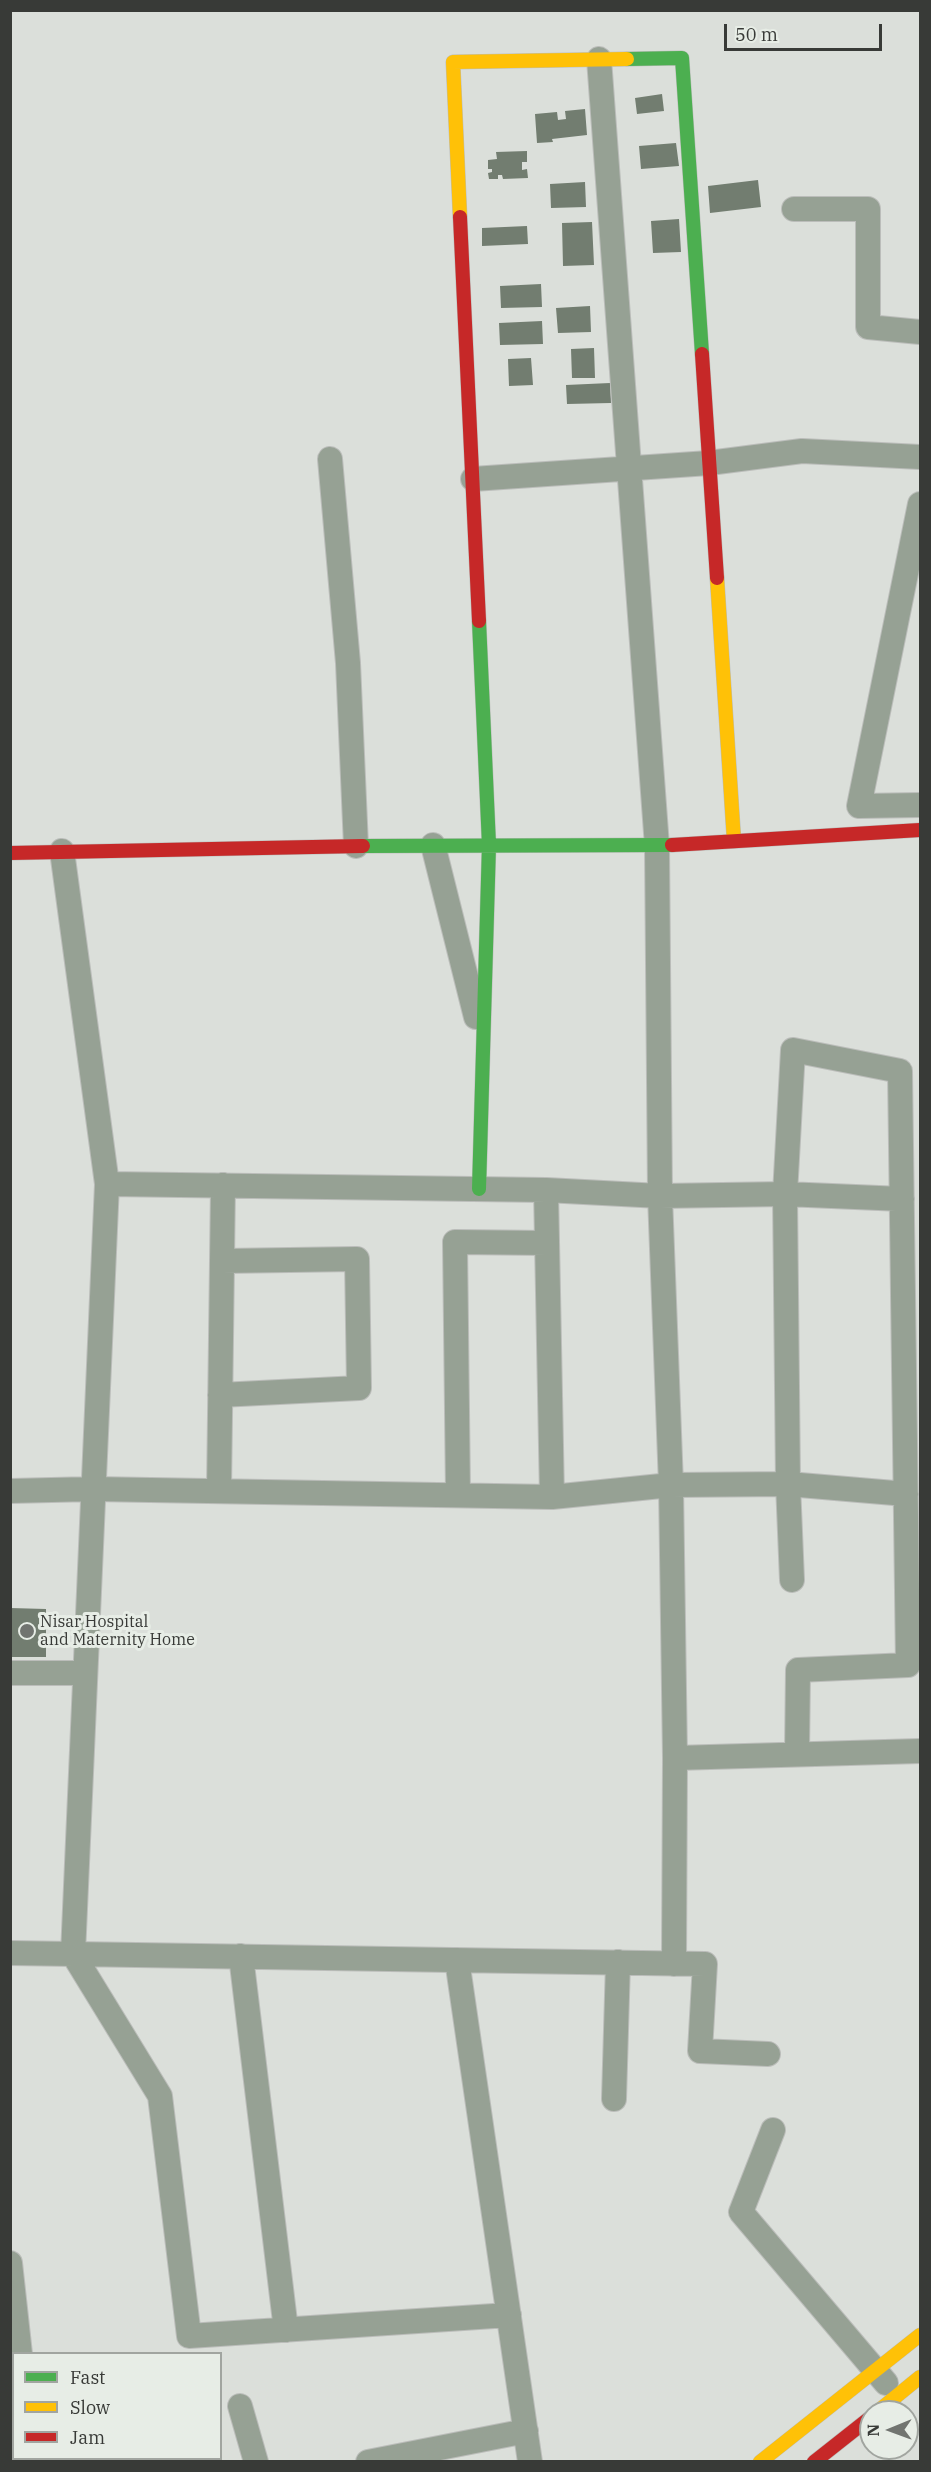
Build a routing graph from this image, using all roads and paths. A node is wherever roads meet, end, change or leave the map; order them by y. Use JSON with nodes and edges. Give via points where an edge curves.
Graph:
{"nodes":[{"id":1,"x":598,"y":59,"type":"junction"},
{"id":2,"x":794,"y":209,"type":"dead end"},
{"id":3,"x":921,"y":332,"type":"edge"},
{"id":4,"x":921,"y":457,"type":"edge"},
{"id":5,"x":330,"y":459,"type":"dead end"},
{"id":6,"x":709,"y":463,"type":"junction"},
{"id":7,"x":629,"y":469,"type":"junction"},
{"id":8,"x":472,"y":479,"type":"junction"},
{"id":9,"x":921,"y":504,"type":"edge"},
{"id":10,"x":921,"y":805,"type":"edge"},
{"id":11,"x":921,"y":830,"type":"edge"},
{"id":12,"x":734,"y":841,"type":"junction"},
{"id":13,"x":432,"y":845,"type":"junction"},
{"id":14,"x":489,"y":845,"type":"junction"},
{"id":15,"x":356,"y":846,"type":"junction"},
{"id":16,"x":657,"y":846,"type":"junction"},
{"id":17,"x":62,"y":851,"type":"junction"},
{"id":18,"x":10,"y":853,"type":"edge"},
{"id":19,"x":483,"y":1048,"type":"junction"},
{"id":20,"x":107,"y":1184,"type":"junction"},
{"id":21,"x":223,"y":1185,"type":"junction"},
{"id":22,"x":479,"y":1189,"type":"junction"},
{"id":23,"x":546,"y":1190,"type":"junction"},
{"id":24,"x":785,"y":1194,"type":"junction"},
{"id":25,"x":660,"y":1196,"type":"junction"},
{"id":26,"x":902,"y":1199,"type":"junction"},
{"id":27,"x":547,"y":1243,"type":"junction"},
{"id":28,"x":222,"y":1261,"type":"junction"},
{"id":29,"x":220,"y":1395,"type":"junction"},
{"id":30,"x":788,"y":1484,"type":"junction"},
{"id":31,"x":671,"y":1485,"type":"junction"},
{"id":32,"x":93,"y":1489,"type":"junction"},
{"id":33,"x":10,"y":1491,"type":"edge"},
{"id":34,"x":219,"y":1491,"type":"junction"},
{"id":35,"x":906,"y":1494,"type":"junction"},
{"id":36,"x":458,"y":1495,"type":"junction"},
{"id":37,"x":552,"y":1497,"type":"junction"},
{"id":38,"x":792,"y":1580,"type":"dead end"},
{"id":39,"x":10,"y":1673,"type":"edge"},
{"id":40,"x":85,"y":1673,"type":"junction"},
{"id":41,"x":921,"y":1751,"type":"edge"},
{"id":42,"x":797,"y":1754,"type":"junction"},
{"id":43,"x":675,"y":1758,"type":"junction"},
{"id":44,"x":10,"y":1953,"type":"edge"},
{"id":45,"x":73,"y":1954,"type":"junction"},
{"id":46,"x":241,"y":1956,"type":"junction"},
{"id":47,"x":456,"y":1960,"type":"junction"},
{"id":48,"x":618,"y":1962,"type":"junction"},
{"id":49,"x":674,"y":1964,"type":"junction"},
{"id":50,"x":768,"y":2054,"type":"dead end"},
{"id":51,"x":614,"y":2099,"type":"dead end"},
{"id":52,"x":773,"y":2130,"type":"dead end"},
{"id":53,"x":10,"y":2263,"type":"edge"},
{"id":54,"x":509,"y":2315,"type":"junction"},
{"id":55,"x":286,"y":2330,"type":"junction"},
{"id":56,"x":921,"y":2335,"type":"edge"},
{"id":57,"x":20,"y":2352,"type":"edge"},
{"id":58,"x":876,"y":2371,"type":"junction"},
{"id":59,"x":921,"y":2377,"type":"edge"},
{"id":60,"x":897,"y":2396,"type":"junction"},
{"id":61,"x":892,"y":2400,"type":"edge"},
{"id":62,"x":240,"y":2406,"type":"dead end"},
{"id":63,"x":859,"y":2426,"type":"edge"},
{"id":64,"x":526,"y":2431,"type":"junction"},
{"id":65,"x":256,"y":2462,"type":"edge"},
{"id":66,"x":368,"y":2462,"type":"edge"},
{"id":67,"x":530,"y":2462,"type":"edge"},
{"id":68,"x":760,"y":2462,"type":"edge"},
{"id":69,"x":814,"y":2462,"type":"edge"}],
"edges":[{"from":1,"to":6,"type":"street","via":[[682,58]]},
{"from":1,"to":7,"type":"street"},
{"from":1,"to":8,"type":"street","via":[[453,62]]},
{"from":2,"to":3,"type":"street","via":[[868,209],[868,327]]},
{"from":4,"to":6,"type":"street","via":[[802,451]]},
{"from":5,"to":15,"type":"street","via":[[348,663]]},
{"from":6,"to":7,"type":"street"},
{"from":6,"to":12,"type":"street"},
{"from":7,"to":8,"type":"street"},
{"from":7,"to":16,"type":"street"},
{"from":8,"to":14,"type":"street"},
{"from":9,"to":10,"type":"street","via":[[859,806]]},
{"from":11,"to":12,"type":"street"},
{"from":12,"to":16,"type":"street"},
{"from":13,"to":14,"type":"street"},
{"from":13,"to":15,"type":"street"},
{"from":13,"to":19,"type":"street"},
{"from":14,"to":16,"type":"street"},
{"from":14,"to":19,"type":"street"},
{"from":15,"to":17,"type":"street"},
{"from":16,"to":25,"type":"street"},
{"from":17,"to":18,"type":"street"},
{"from":17,"to":20,"type":"street"},
{"from":19,"to":22,"type":"street"},
{"from":20,"to":21,"type":"street"},
{"from":20,"to":32,"type":"street"},
{"from":21,"to":22,"type":"street"},
{"from":21,"to":28,"type":"street"},
{"from":22,"to":23,"type":"street"},
{"from":23,"to":25,"type":"street"},
{"from":23,"to":27,"type":"street"},
{"from":24,"to":25,"type":"street"},
{"from":24,"to":26,"type":"street"},
{"from":24,"to":26,"type":"street","via":[[793,1050],[900,1071]]},
{"from":24,"to":30,"type":"street"},
{"from":25,"to":31,"type":"street"},
{"from":26,"to":35,"type":"street"},
{"from":27,"to":36,"type":"street","via":[[456,1242]]},
{"from":27,"to":37,"type":"street"},
{"from":28,"to":29,"type":"street"},
{"from":28,"to":29,"type":"street","via":[[357,1259],[359,1388]]},
{"from":29,"to":34,"type":"street"},
{"from":30,"to":31,"type":"street"},
{"from":30,"to":35,"type":"street"},
{"from":30,"to":38,"type":"street"},
{"from":31,"to":37,"type":"street"},
{"from":31,"to":43,"type":"street"},
{"from":32,"to":33,"type":"street"},
{"from":32,"to":34,"type":"street"},
{"from":32,"to":40,"type":"street"},
{"from":34,"to":36,"type":"street"},
{"from":35,"to":42,"type":"street","via":[[909,1665],[798,1670]]},
{"from":36,"to":37,"type":"street"},
{"from":39,"to":40,"type":"street"},
{"from":40,"to":45,"type":"street"},
{"from":41,"to":42,"type":"street"},
{"from":42,"to":43,"type":"street"},
{"from":43,"to":49,"type":"street"},
{"from":44,"to":45,"type":"street"},
{"from":45,"to":46,"type":"street"},
{"from":45,"to":55,"type":"street","via":[[160,2096],[189,2336]]},
{"from":46,"to":47,"type":"street"},
{"from":46,"to":55,"type":"street"},
{"from":47,"to":48,"type":"street"},
{"from":47,"to":54,"type":"street"},
{"from":48,"to":49,"type":"street"},
{"from":48,"to":51,"type":"street"},
{"from":49,"to":50,"type":"street","via":[[705,1964],[700,2051]]},
{"from":52,"to":58,"type":"street","via":[[741,2212]]},
{"from":53,"to":57,"type":"street"},
{"from":54,"to":55,"type":"street"},
{"from":54,"to":64,"type":"street"},
{"from":56,"to":58,"type":"street"},
{"from":58,"to":60,"type":"street"},
{"from":58,"to":68,"type":"street"},
{"from":59,"to":60,"type":"street"},
{"from":60,"to":61,"type":"street"},
{"from":62,"to":65,"type":"street"},
{"from":63,"to":69,"type":"street"},
{"from":64,"to":66,"type":"street"},
{"from":64,"to":67,"type":"street"}]}
